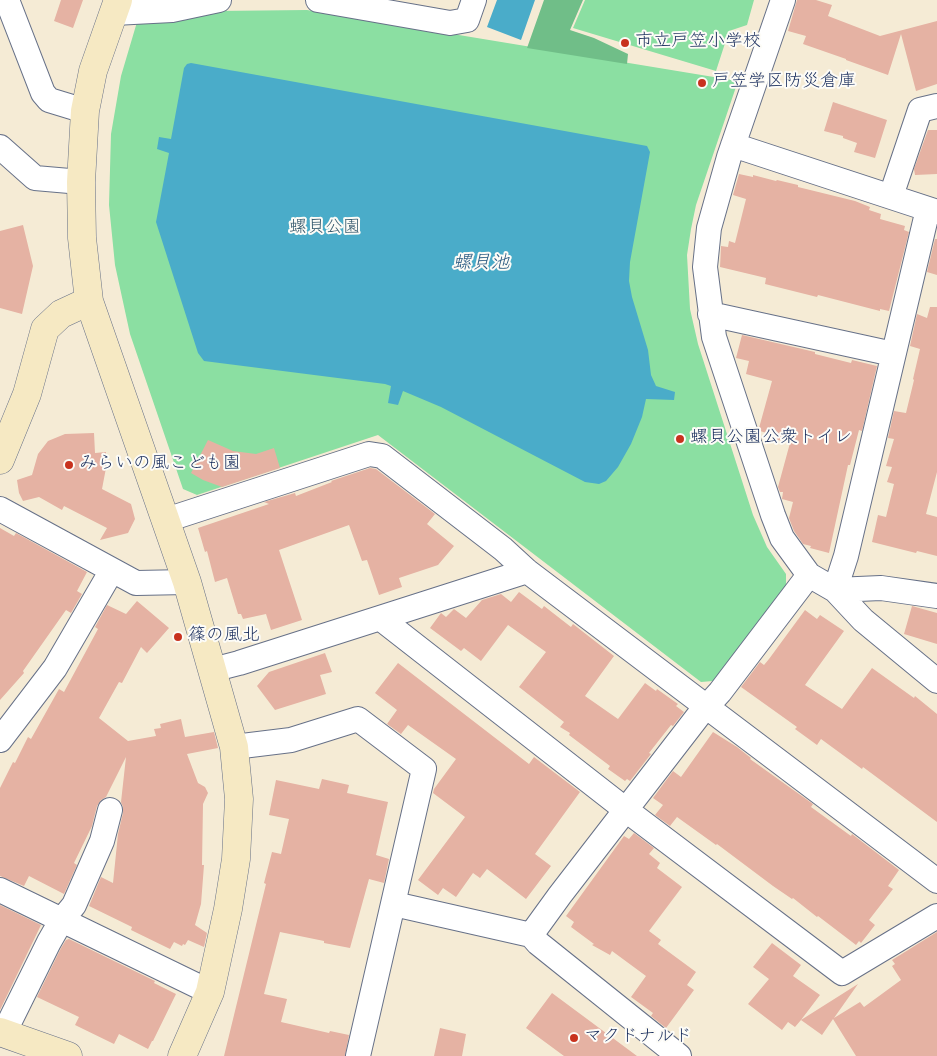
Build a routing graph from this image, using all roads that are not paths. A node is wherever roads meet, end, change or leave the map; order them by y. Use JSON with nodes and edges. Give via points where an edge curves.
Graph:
{"nodes":[{"id":1,"x":7,"y":0,"type":"edge"},
{"id":2,"x":219,"y":0,"type":"edge"},
{"id":3,"x":318,"y":0,"type":"edge"},
{"id":4,"x":474,"y":0,"type":"edge"},
{"id":5,"x":783,"y":0,"type":"edge"},
{"id":6,"x":116,"y":6,"type":"edge"},
{"id":7,"x":937,"y":106,"type":"edge"},
{"id":8,"x":85,"y":111,"type":"junction"},
{"id":9,"x":734,"y":145,"type":"junction"},
{"id":10,"x":0,"y":146,"type":"edge"},
{"id":11,"x":81,"y":182,"type":"junction"},
{"id":12,"x":891,"y":196,"type":"junction"},
{"id":13,"x":933,"y":210,"type":"edge"},
{"id":14,"x":90,"y":301,"type":"junction"},
{"id":15,"x":710,"y":314,"type":"junction"},
{"id":16,"x":893,"y":354,"type":"junction"},
{"id":17,"x":0,"y":460,"type":"edge"},
{"id":18,"x":0,"y":509,"type":"edge"},
{"id":19,"x":166,"y":520,"type":"junction"},
{"id":20,"x":112,"y":570,"type":"junction"},
{"id":21,"x":527,"y":571,"type":"junction"},
{"id":22,"x":809,"y":575,"type":"junction"},
{"id":23,"x":187,"y":582,"type":"junction"},
{"id":24,"x":835,"y":590,"type":"junction"},
{"id":25,"x":937,"y":596,"type":"edge"},
{"id":26,"x":380,"y":618,"type":"junction"},
{"id":27,"x":212,"y":670,"type":"junction"},
{"id":28,"x":937,"y":681,"type":"edge"},
{"id":29,"x":706,"y":708,"type":"junction"},
{"id":30,"x":0,"y":740,"type":"edge"},
{"id":31,"x":234,"y":747,"type":"junction"},
{"id":32,"x":110,"y":810,"type":"dead end"},
{"id":33,"x":626,"y":810,"type":"junction"},
{"id":34,"x":937,"y":881,"type":"edge"},
{"id":35,"x":0,"y":890,"type":"edge"},
{"id":36,"x":394,"y":904,"type":"junction"},
{"id":37,"x":937,"y":916,"type":"edge"},
{"id":38,"x":61,"y":921,"type":"junction"},
{"id":39,"x":531,"y":935,"type":"junction"},
{"id":40,"x":210,"y":992,"type":"junction"},
{"id":41,"x":2,"y":1033,"type":"edge"},
{"id":42,"x":68,"y":1056,"type":"edge"},
{"id":43,"x":182,"y":1056,"type":"edge"},
{"id":44,"x":358,"y":1056,"type":"edge"},
{"id":45,"x":679,"y":1056,"type":"edge"}],
"edges":[{"from":1,"to":8,"type":"street","via":[[42,93],[49,100]]},
{"from":2,"to":6,"type":"street","via":[[172,10]]},
{"from":3,"to":4,"type":"street","via":[[450,23],[467,20]]},
{"from":5,"to":9,"type":"street"},
{"from":6,"to":8,"type":"street","via":[[93,71]]},
{"from":7,"to":12,"type":"street","via":[[920,110]]},
{"from":8,"to":11,"type":"street"},
{"from":9,"to":12,"type":"street"},
{"from":9,"to":15,"type":"street","via":[[709,228],[705,267]]},
{"from":10,"to":11,"type":"street","via":[[35,178]]},
{"from":11,"to":14,"type":"street","via":[[82,238]]},
{"from":12,"to":13,"type":"street"},
{"from":13,"to":16,"type":"street"},
{"from":14,"to":17,"type":"street","via":[[61,314],[45,329],[27,394]]},
{"from":14,"to":19,"type":"street"},
{"from":15,"to":16,"type":"street"},
{"from":15,"to":22,"type":"street","via":[[714,337],[772,515],[782,538]]},
{"from":16,"to":24,"type":"street","via":[[846,556]]},
{"from":18,"to":20,"type":"street"},
{"from":19,"to":21,"type":"street","via":[[369,454],[382,456]]},
{"from":19,"to":23,"type":"street"},
{"from":20,"to":23,"type":"street","via":[[136,583]]},
{"from":20,"to":30,"type":"street","via":[[55,668]]},
{"from":21,"to":26,"type":"street"},
{"from":21,"to":29,"type":"street"},
{"from":22,"to":24,"type":"street"},
{"from":22,"to":29,"type":"street"},
{"from":23,"to":27,"type":"street"},
{"from":24,"to":25,"type":"street","via":[[880,588]]},
{"from":24,"to":28,"type":"street","via":[[863,620]]},
{"from":26,"to":27,"type":"street"},
{"from":26,"to":33,"type":"street"},
{"from":27,"to":31,"type":"street"},
{"from":29,"to":33,"type":"street"},
{"from":29,"to":34,"type":"street"},
{"from":31,"to":36,"type":"street","via":[[291,740],[358,719],[424,769]]},
{"from":31,"to":40,"type":"street","via":[[239,799],[236,859]]},
{"from":32,"to":38,"type":"street","via":[[99,849],[74,905]]},
{"from":33,"to":37,"type":"street","via":[[842,973]]},
{"from":33,"to":39,"type":"street"},
{"from":35,"to":38,"type":"street"},
{"from":36,"to":39,"type":"street"},
{"from":36,"to":44,"type":"street"},
{"from":38,"to":40,"type":"street"},
{"from":38,"to":41,"type":"street"},
{"from":39,"to":45,"type":"street"},
{"from":40,"to":43,"type":"street"},
{"from":41,"to":42,"type":"street"}]}
